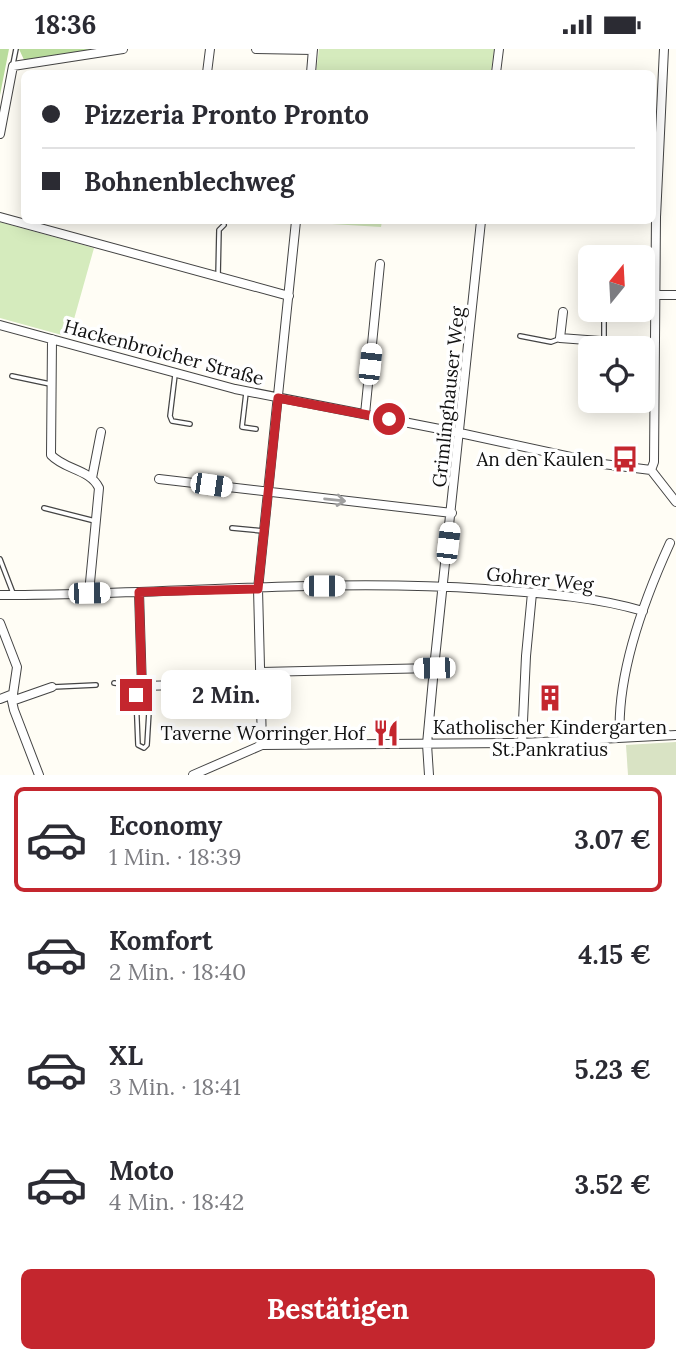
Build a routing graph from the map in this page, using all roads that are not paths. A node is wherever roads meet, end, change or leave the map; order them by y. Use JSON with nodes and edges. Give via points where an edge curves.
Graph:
{"nodes":[{"id":1,"x":16,"y":49,"type":"edge"},
{"id":2,"x":123,"y":49,"type":"edge"},
{"id":3,"x":210,"y":49,"type":"edge"},
{"id":4,"x":256,"y":49,"type":"edge"},
{"id":5,"x":499,"y":49,"type":"edge"},
{"id":6,"x":664,"y":49,"type":"edge"},
{"id":7,"x":313,"y":50,"type":"edge"},
{"id":8,"x":13,"y":66,"type":"junction"},
{"id":9,"x":207,"y":70,"type":"edge"},
{"id":10,"x":311,"y":70,"type":"edge"},
{"id":11,"x":496,"y":70,"type":"edge"},
{"id":12,"x":0,"y":134,"type":"edge"},
{"id":13,"x":0,"y":217,"type":"edge"},
{"id":14,"x":21,"y":223,"type":"edge"},
{"id":15,"x":25,"y":224,"type":"edge"},
{"id":16,"x":296,"y":224,"type":"edge"},
{"id":17,"x":481,"y":224,"type":"edge"},
{"id":18,"x":224,"y":225,"type":"dead end"},
{"id":19,"x":380,"y":264,"type":"dead end"},
{"id":20,"x":218,"y":277,"type":"junction"},
{"id":21,"x":655,"y":295,"type":"joint"},
{"id":22,"x":676,"y":295,"type":"edge"},
{"id":23,"x":289,"y":296,"type":"junction"},
{"id":24,"x":563,"y":311,"type":"dead end"},
{"id":25,"x":0,"y":325,"type":"edge"},
{"id":26,"x":520,"y":336,"type":"dead end"},
{"id":27,"x":560,"y":338,"type":"junction"},
{"id":28,"x":51,"y":339,"type":"junction"},
{"id":29,"x":578,"y":339,"type":"edge"},
{"id":30,"x":176,"y":373,"type":"junction"},
{"id":31,"x":12,"y":376,"type":"dead end"},
{"id":32,"x":50,"y":384,"type":"junction"},
{"id":33,"x":246,"y":391,"type":"junction"},
{"id":34,"x":278,"y":398,"type":"junction"},
{"id":35,"x":654,"y":413,"type":"edge"},
{"id":36,"x":365,"y":414,"type":"junction"},
{"id":37,"x":190,"y":424,"type":"dead end"},
{"id":38,"x":256,"y":429,"type":"dead end"},
{"id":39,"x":101,"y":432,"type":"dead end"},
{"id":40,"x":460,"y":433,"type":"junction"},
{"id":41,"x":652,"y":470,"type":"junction"},
{"id":42,"x":92,"y":478,"type":"junction"},
{"id":43,"x":159,"y":479,"type":"dead end"},
{"id":44,"x":267,"y":493,"type":"junction"},
{"id":45,"x":676,"y":502,"type":"edge"},
{"id":46,"x":44,"y":508,"type":"dead end"},
{"id":47,"x":452,"y":513,"type":"junction"},
{"id":48,"x":97,"y":521,"type":"junction"},
{"id":49,"x":232,"y":528,"type":"dead end"},
{"id":50,"x":264,"y":531,"type":"junction"},
{"id":51,"x":670,"y":543,"type":"dead end"},
{"id":52,"x":0,"y":559,"type":"edge"},
{"id":53,"x":443,"y":586,"type":"junction"},
{"id":54,"x":258,"y":589,"type":"junction"},
{"id":55,"x":139,"y":592,"type":"junction"},
{"id":56,"x":89,"y":593,"type":"junction"},
{"id":57,"x":532,"y":593,"type":"junction"},
{"id":58,"x":0,"y":594,"type":"edge"},
{"id":59,"x":14,"y":595,"type":"junction"},
{"id":60,"x":643,"y":611,"type":"junction"},
{"id":61,"x":0,"y":624,"type":"edge"},
{"id":62,"x":434,"y":668,"type":"junction"},
{"id":63,"x":261,"y":672,"type":"junction"},
{"id":64,"x":114,"y":683,"type":"dead end"},
{"id":65,"x":217,"y":684,"type":"dead end"},
{"id":66,"x":96,"y":685,"type":"dead end"},
{"id":67,"x":52,"y":687,"type":"joint"},
{"id":68,"x":142,"y":687,"type":"junction"},
{"id":69,"x":12,"y":698,"type":"junction"},
{"id":70,"x":0,"y":699,"type":"edge"},
{"id":71,"x":676,"y":735,"type":"edge"},
{"id":72,"x":620,"y":738,"type":"junction"},
{"id":73,"x":522,"y":743,"type":"junction"},
{"id":74,"x":427,"y":744,"type":"junction"},
{"id":75,"x":262,"y":745,"type":"junction"},
{"id":76,"x":39,"y":775,"type":"edge"},
{"id":77,"x":192,"y":775,"type":"edge"},
{"id":78,"x":429,"y":775,"type":"edge"}],
"edges":[{"from":1,"to":8,"type":"lane"},
{"from":2,"to":8,"type":"street"},
{"from":3,"to":9,"type":"street"},
{"from":4,"to":7,"type":"street"},
{"from":5,"to":11,"type":"street"},
{"from":6,"to":21,"type":"street"},
{"from":7,"to":10,"type":"street"},
{"from":8,"to":12,"type":"street"},
{"from":13,"to":14,"type":"street"},
{"from":15,"to":20,"type":"street"},
{"from":16,"to":23,"type":"street"},
{"from":17,"to":40,"type":"street","name":"Grimlinghauser Weg"},
{"from":18,"to":20,"type":"lane","via":[[219,230]]},
{"from":19,"to":36,"type":"street"},
{"from":20,"to":23,"type":"street"},
{"from":21,"to":22,"type":"street"},
{"from":23,"to":34,"type":"street"},
{"from":24,"to":27,"type":"street"},
{"from":25,"to":28,"type":"street","name":"Hackenbroicher Straße"},
{"from":26,"to":27,"type":"lane","via":[[551,342]]},
{"from":27,"to":29,"type":"street"},
{"from":28,"to":30,"type":"street","name":"Hackenbroicher Straße"},
{"from":28,"to":32,"type":"street"},
{"from":30,"to":33,"type":"street","name":"Hackenbroicher Straße"},
{"from":30,"to":37,"type":"lane","via":[[170,417]]},
{"from":31,"to":32,"type":"lane"},
{"from":32,"to":42,"type":"street","via":[[51,455]]},
{"from":33,"to":34,"type":"street","name":"Hackenbroicher Straße"},
{"from":33,"to":38,"type":"lane","via":[[242,427]]},
{"from":34,"to":36,"type":"street","name":"Hackenbroicher Straße"},
{"from":34,"to":44,"type":"street"},
{"from":35,"to":41,"type":"street"},
{"from":36,"to":40,"type":"street","name":"Hackenbroicher Straße"},
{"from":39,"to":42,"type":"street"},
{"from":40,"to":41,"type":"street","name":"Hackenbroicher Straße"},
{"from":40,"to":47,"type":"street","name":"Grimlinghauser Weg"},
{"from":41,"to":45,"type":"street"},
{"from":42,"to":48,"type":"street","via":[[99,488]]},
{"from":43,"to":44,"type":"street"},
{"from":44,"to":47,"type":"street","one_way":true},
{"from":44,"to":50,"type":"street"},
{"from":46,"to":48,"type":"lane"},
{"from":47,"to":53,"type":"street","name":"Grimlinghauser Weg"},
{"from":48,"to":56,"type":"street"},
{"from":49,"to":50,"type":"lane"},
{"from":50,"to":54,"type":"street"},
{"from":51,"to":60,"type":"street"},
{"from":52,"to":59,"type":"lane"},
{"from":53,"to":54,"type":"street","name":"Gohrer Weg"},
{"from":53,"to":57,"type":"street","name":"Gohrer Weg"},
{"from":53,"to":62,"type":"street","name":"Grimlinghauser Weg"},
{"from":54,"to":55,"type":"street","name":"Gohrer Weg"},
{"from":54,"to":63,"type":"street"},
{"from":55,"to":56,"type":"street","name":"Gohrer Weg"},
{"from":55,"to":68,"type":"street"},
{"from":56,"to":59,"type":"street","name":"Gohrer Weg"},
{"from":57,"to":60,"type":"street","name":"Gohrer Weg"},
{"from":57,"to":73,"type":"street"},
{"from":58,"to":59,"type":"street","name":"Gohrer Weg"},
{"from":60,"to":72,"type":"street","via":[[623,688]]},
{"from":61,"to":69,"type":"street","via":[[17,667]]},
{"from":62,"to":63,"type":"street"},
{"from":62,"to":74,"type":"street","name":"Grimlinghauser Weg"},
{"from":63,"to":75,"type":"street"},
{"from":64,"to":68,"type":"lane"},
{"from":65,"to":68,"type":"street"},
{"from":66,"to":67,"type":"lane"},
{"from":67,"to":69,"type":"street"},
{"from":68,"to":68,"type":"lane","via":[[136,692],[140,748],[147,745],[150,695]]},
{"from":69,"to":70,"type":"street"},
{"from":69,"to":76,"type":"street"},
{"from":71,"to":72,"type":"street"},
{"from":72,"to":73,"type":"street"},
{"from":73,"to":74,"type":"street"},
{"from":74,"to":75,"type":"street"},
{"from":74,"to":78,"type":"street","name":"Grimlinghauser Weg"},
{"from":75,"to":77,"type":"street"}]}
